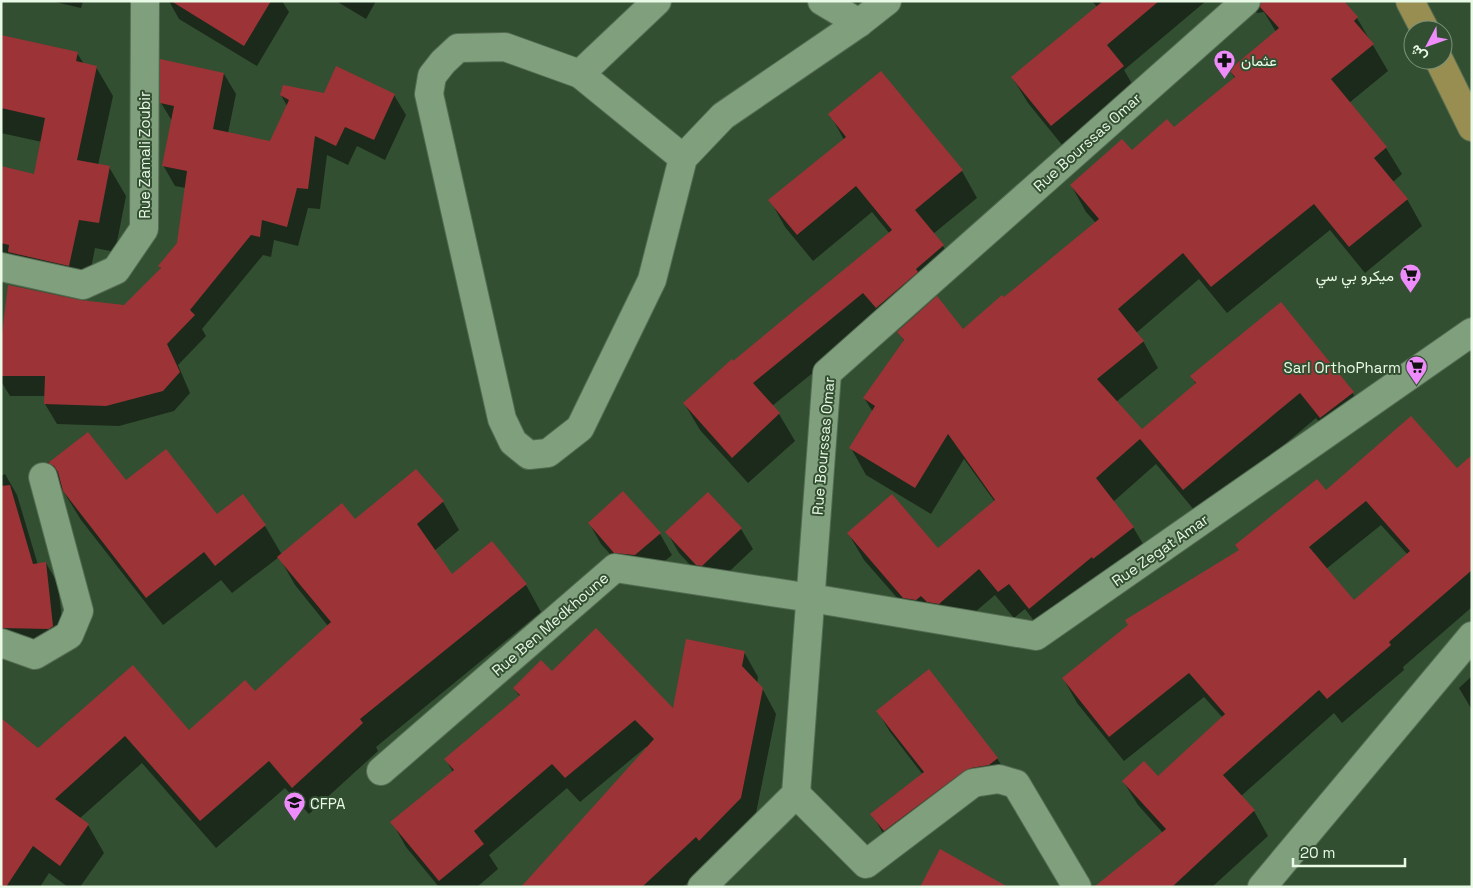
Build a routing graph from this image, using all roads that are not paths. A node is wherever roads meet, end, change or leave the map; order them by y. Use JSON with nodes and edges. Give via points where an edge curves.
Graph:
{"nodes":[{"id":1,"x":145,"y":1,"type":"edge"},
{"id":2,"x":658,"y":1,"type":"edge"},
{"id":3,"x":822,"y":1,"type":"edge"},
{"id":4,"x":887,"y":1,"type":"edge"},
{"id":5,"x":1246,"y":1,"type":"edge"},
{"id":6,"x":1410,"y":1,"type":"edge"},
{"id":7,"x":1419,"y":20,"type":"edge"},
{"id":8,"x":858,"y":24,"type":"junction"},
{"id":9,"x":1444,"y":70,"type":"edge"},
{"id":10,"x":580,"y":74,"type":"junction"},
{"id":11,"x":1472,"y":127,"type":"edge"},
{"id":12,"x":683,"y":158,"type":"junction"},
{"id":13,"x":1,"y":268,"type":"edge"},
{"id":14,"x":1472,"y":332,"type":"edge"},
{"id":15,"x":43,"y":476,"type":"dead end"},
{"id":16,"x":810,"y":598,"type":"junction"},
{"id":17,"x":1472,"y":636,"type":"edge"},
{"id":18,"x":1,"y":642,"type":"edge"},
{"id":19,"x":381,"y":771,"type":"dead end"},
{"id":20,"x":796,"y":794,"type":"junction"},
{"id":21,"x":702,"y":887,"type":"edge"},
{"id":22,"x":1077,"y":887,"type":"edge"},
{"id":23,"x":1262,"y":887,"type":"edge"}],
"edges":[{"from":1,"to":13,"type":"street","name":"Rue Zamali Zoubir","via":[[144,229],[116,270],[84,285]]},
{"from":2,"to":10,"type":"street"},
{"from":3,"to":8,"type":"street"},
{"from":4,"to":8,"type":"street"},
{"from":5,"to":16,"type":"street","name":"Rue Bourssas Omar","via":[[826,373]]},
{"from":6,"to":7,"type":"main road"},
{"from":8,"to":12,"type":"street","via":[[723,116]]},
{"from":9,"to":11,"type":"main road"},
{"from":10,"to":12,"type":"street"},
{"from":10,"to":12,"type":"street","via":[[504,48],[458,48],[432,76],[429,94],[502,419],[514,442],[529,455],[548,453],[580,428],[652,280]]},
{"from":14,"to":16,"type":"street","name":"Rue Zegat Amar","via":[[1036,636]]},
{"from":15,"to":18,"type":"street","via":[[79,612],[69,635],[35,655]]},
{"from":16,"to":19,"type":"street","name":"Rue Ben Medkhoune","via":[[615,568]]},
{"from":16,"to":20,"type":"street","name":"Rue Bourssas Omar"},
{"from":17,"to":23,"type":"street"},
{"from":20,"to":21,"type":"street"},
{"from":20,"to":22,"type":"street","via":[[866,864],[973,783],[999,779],[1016,784]]}]}
